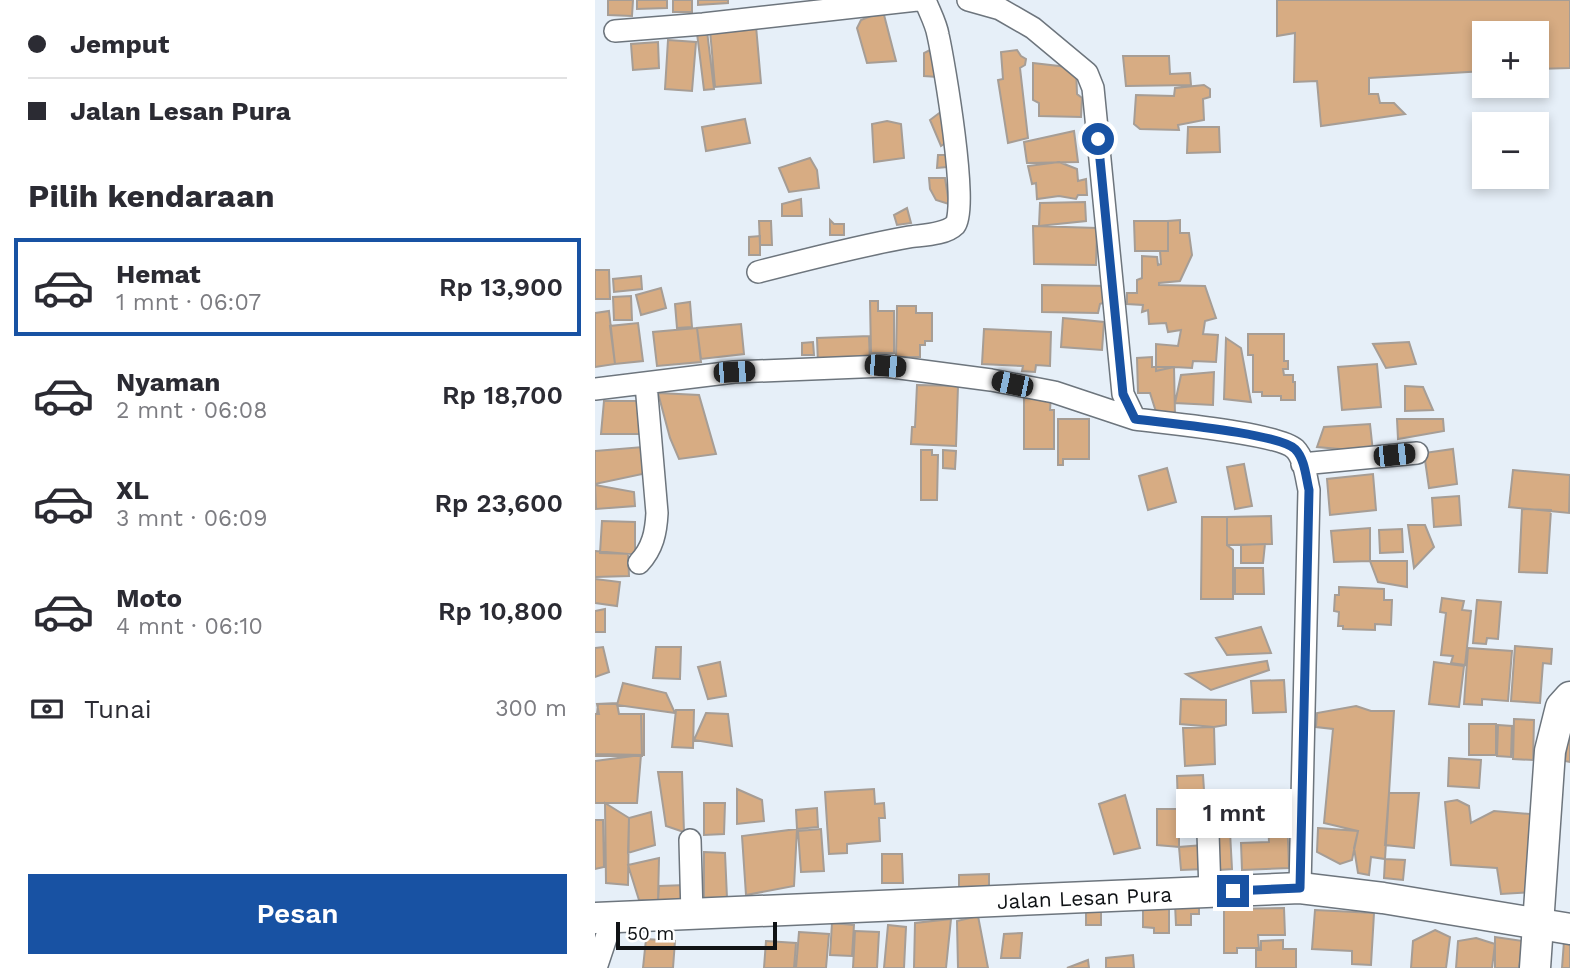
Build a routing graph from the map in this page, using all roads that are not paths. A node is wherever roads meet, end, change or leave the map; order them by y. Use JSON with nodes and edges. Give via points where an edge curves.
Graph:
{"nodes":[{"id":1,"x":917,"y":0,"type":"edge"},
{"id":2,"x":925,"y":0,"type":"edge"},
{"id":3,"x":968,"y":0,"type":"edge"},
{"id":4,"x":615,"y":31,"type":"dead end"},
{"id":5,"x":758,"y":272,"type":"dead end"},
{"id":6,"x":646,"y":384,"type":"junction"},
{"id":7,"x":595,"y":389,"type":"edge"},
{"id":8,"x":1135,"y":419,"type":"junction"},
{"id":9,"x":1417,"y":453,"type":"dead end"},
{"id":10,"x":1303,"y":464,"type":"junction"},
{"id":11,"x":639,"y":563,"type":"dead end"},
{"id":12,"x":1570,"y":697,"type":"edge"},
{"id":13,"x":1207,"y":804,"type":"dead end"},
{"id":14,"x":690,"y":840,"type":"dead end"},
{"id":15,"x":1300,"y":888,"type":"junction"},
{"id":16,"x":1210,"y":891,"type":"junction"},
{"id":17,"x":692,"y":915,"type":"junction"},
{"id":18,"x":604,"y":918,"type":"edge"},
{"id":19,"x":1538,"y":925,"type":"junction"},
{"id":20,"x":1570,"y":929,"type":"edge"},
{"id":21,"x":596,"y":968,"type":"edge"},
{"id":22,"x":1535,"y":968,"type":"edge"}],
"edges":[{"from":1,"to":4,"type":"street"},
{"from":2,"to":5,"type":"street","via":[[938,32],[958,158],[956,224],[935,233],[857,246]]},
{"from":3,"to":8,"type":"street","via":[[1000,9],[1033,28],[1087,73],[1093,88],[1123,394]]},
{"from":6,"to":7,"type":"street"},
{"from":6,"to":8,"type":"street","via":[[734,372],[885,366],[1054,392]]},
{"from":6,"to":11,"type":"street","via":[[657,513],[649,552]]},
{"from":8,"to":10,"type":"street","via":[[1282,442],[1294,447]]},
{"from":9,"to":10,"type":"street"},
{"from":10,"to":15,"type":"street","via":[[1309,490]]},
{"from":12,"to":19,"type":"street","via":[[1561,707],[1550,751]]},
{"from":13,"to":16,"type":"street"},
{"from":14,"to":17,"type":"street"},
{"from":15,"to":16,"type":"street","name":"Jalan Lesan Pura"},
{"from":15,"to":19,"type":"street","name":"Jalan Lesan Pura"},
{"from":16,"to":17,"type":"street","name":"Jalan Lesan Pura"},
{"from":17,"to":18,"type":"street","name":"Jalan Lesan Pura"},
{"from":18,"to":21,"type":"street"},
{"from":19,"to":20,"type":"street","name":"Jalan Lesan Pura"},
{"from":19,"to":22,"type":"street"}]}
